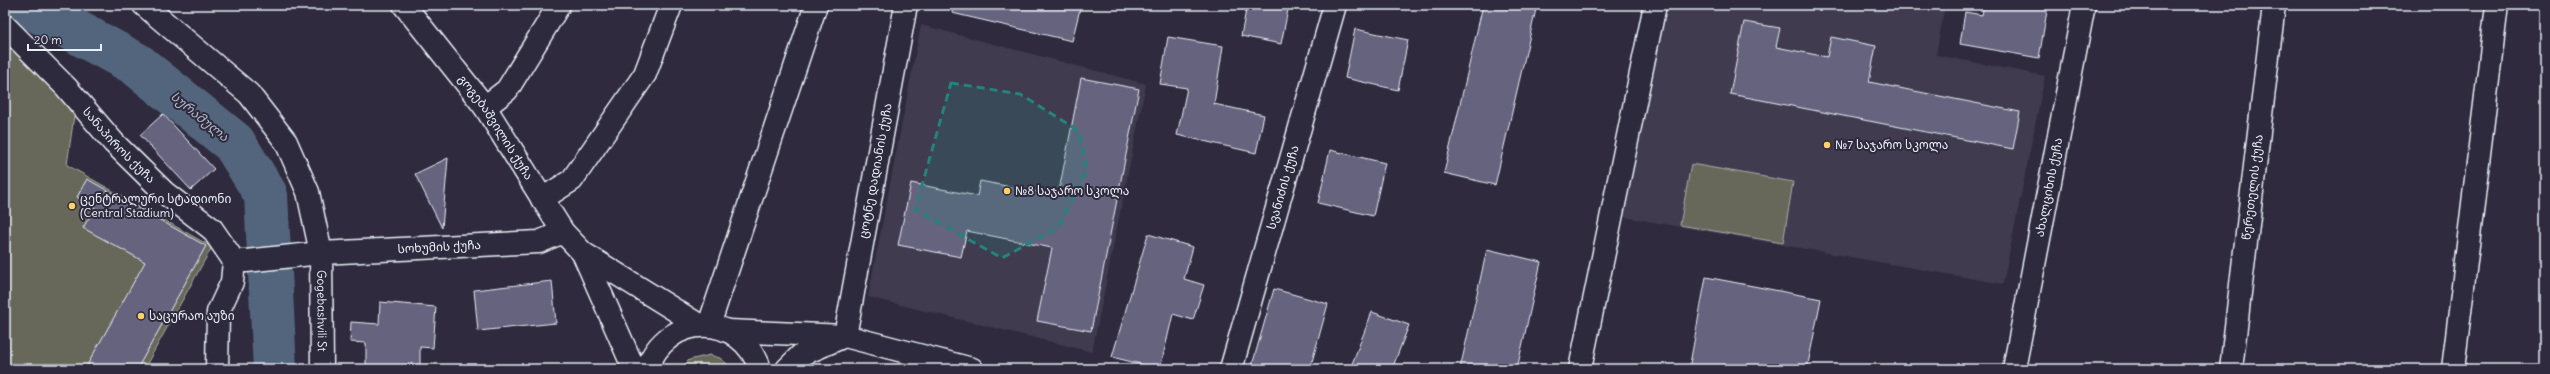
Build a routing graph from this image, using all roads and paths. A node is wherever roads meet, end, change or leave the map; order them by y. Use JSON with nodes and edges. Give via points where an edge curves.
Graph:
{"nodes":[{"id":1,"x":144,"y":5,"type":"edge"},
{"id":2,"x":404,"y":5,"type":"edge"},
{"id":3,"x":559,"y":5,"type":"edge"},
{"id":4,"x":671,"y":5,"type":"edge"},
{"id":5,"x":816,"y":5,"type":"edge"},
{"id":6,"x":906,"y":5,"type":"edge"},
{"id":7,"x":1335,"y":5,"type":"edge"},
{"id":8,"x":1655,"y":5,"type":"edge"},
{"id":9,"x":2084,"y":5,"type":"edge"},
{"id":10,"x":2274,"y":5,"type":"edge"},
{"id":11,"x":2497,"y":5,"type":"edge"},
{"id":12,"x":5,"y":26,"type":"edge"},
{"id":13,"x":485,"y":107,"type":"junction"},
{"id":14,"x":542,"y":199,"type":"junction"},
{"id":15,"x":563,"y":232,"type":"junction"},
{"id":16,"x":583,"y":253,"type":"junction"},
{"id":17,"x":317,"y":254,"type":"junction"},
{"id":18,"x":240,"y":261,"type":"junction"},
{"id":19,"x":712,"y":327,"type":"junction"},
{"id":20,"x":845,"y":336,"type":"junction"},
{"id":21,"x":217,"y":369,"type":"edge"},
{"id":22,"x":322,"y":369,"type":"edge"},
{"id":23,"x":634,"y":369,"type":"edge"},
{"id":24,"x":647,"y":369,"type":"edge"},
{"id":25,"x":760,"y":369,"type":"edge"},
{"id":26,"x":787,"y":369,"type":"edge"},
{"id":27,"x":972,"y":369,"type":"edge"},
{"id":28,"x":1231,"y":369,"type":"edge"},
{"id":29,"x":1580,"y":369,"type":"edge"},
{"id":30,"x":2014,"y":369,"type":"edge"},
{"id":31,"x":2231,"y":369,"type":"edge"},
{"id":32,"x":2453,"y":369,"type":"edge"}],
"edges":[{"from":1,"to":17,"type":"street","name":"Gogebashvili St","via":[[249,94],[286,142],[308,192]]},
{"from":2,"to":13,"type":"street","name":"გოგებაშვილის ქუჩა"},
{"from":3,"to":13,"type":"street","via":[[507,90]]},
{"from":4,"to":14,"type":"street","via":[[645,74],[572,180]]},
{"from":5,"to":19,"type":"street"},
{"from":6,"to":20,"type":"street","name":"ცოტნე დადიანის ქუჩა"},
{"from":7,"to":28,"type":"street","name":"სვანიძის ქუჩა"},
{"from":8,"to":29,"type":"street"},
{"from":9,"to":30,"type":"street","name":"ახალციხის ქუჩა"},
{"from":10,"to":31,"type":"street","name":"წერეთელის ქუჩა"},
{"from":11,"to":32,"type":"street"},
{"from":12,"to":18,"type":"street","name":"სანაპიროს ქუჩა","via":[[66,87],[114,142],[165,192],[212,229]]},
{"from":13,"to":14,"type":"street","name":"გოგებაშვილის ქუჩა"},
{"from":14,"to":15,"type":"street","name":"გოგებაშვილის ქუჩა"},
{"from":15,"to":16,"type":"street","name":"გოგებაშვილის ქუჩა"},
{"from":15,"to":17,"type":"street","name":"სოხუმის ქუჩა","via":[[539,242]]},
{"from":16,"to":19,"type":"street","name":"გოგებაშვილის ქუჩა"},
{"from":16,"to":23,"type":"street","name":"გოგებაშვილის ქუჩა"},
{"from":17,"to":18,"type":"street","name":"სოხუმის ქუჩა"},
{"from":17,"to":22,"type":"street","name":"Gogebashvili St"},
{"from":18,"to":21,"type":"street","via":[[218,312]]},
{"from":19,"to":20,"type":"street"},
{"from":19,"to":24,"type":"street","via":[[680,330],[664,341],[652,356]]},
{"from":19,"to":25,"type":"street","name":"გოგებაშვილის ქუჩა","via":[[744,342],[756,358]]},
{"from":20,"to":26,"type":"street","via":[[801,355]]},
{"from":20,"to":27,"type":"street"}]}
